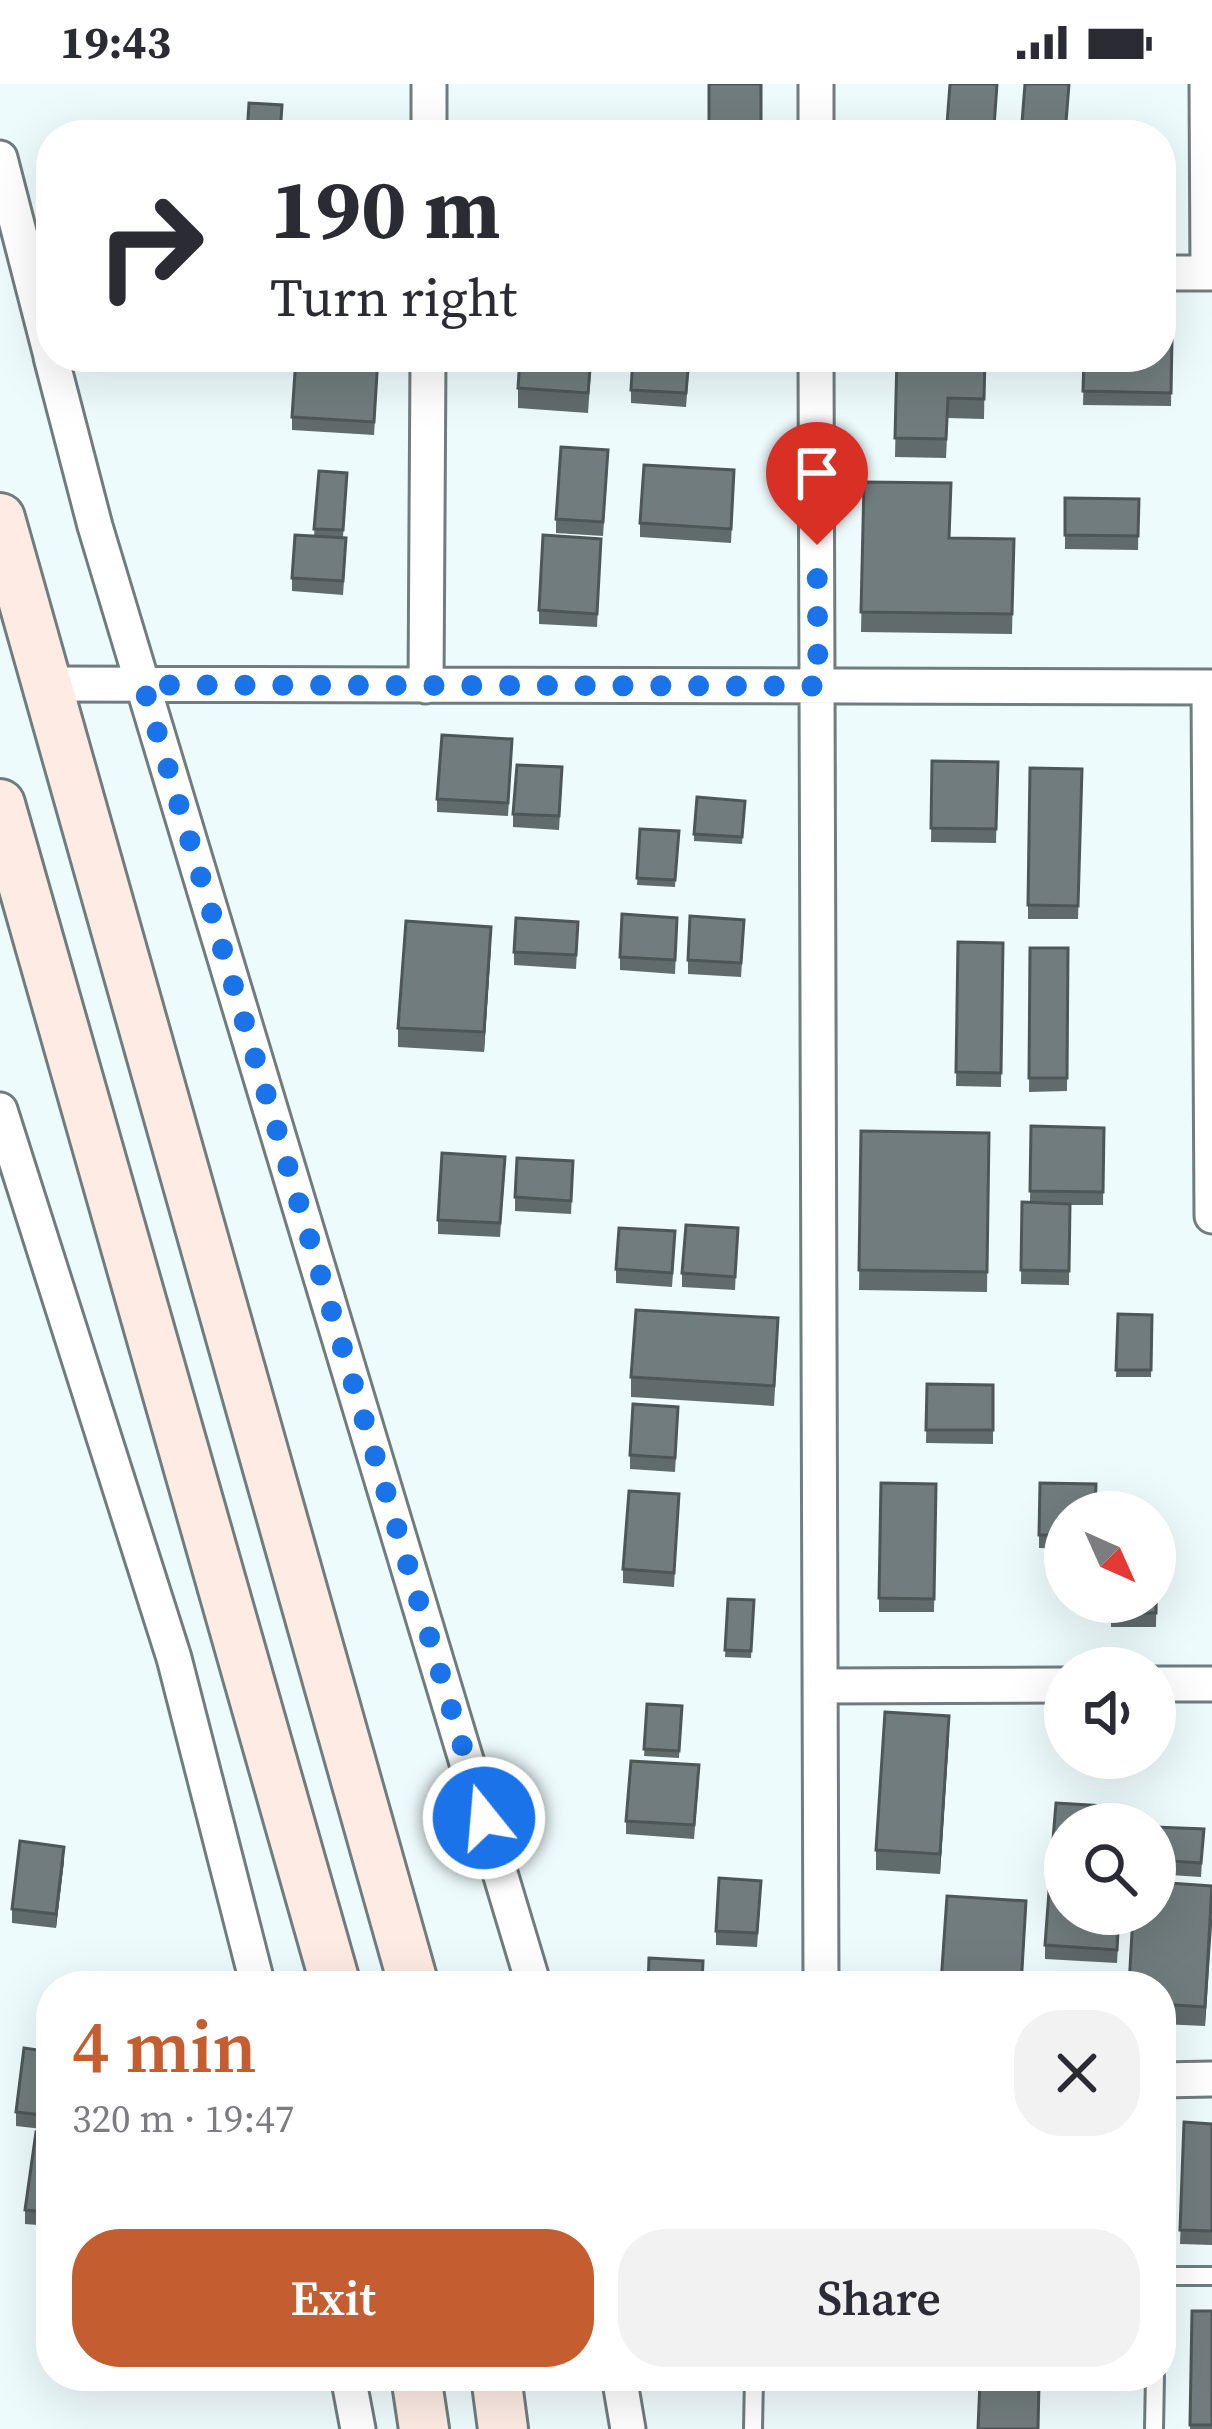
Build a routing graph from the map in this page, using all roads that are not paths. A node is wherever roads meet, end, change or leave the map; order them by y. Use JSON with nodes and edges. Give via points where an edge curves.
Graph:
{"nodes":[{"id":1,"x":429,"y":84,"type":"edge"},
{"id":2,"x":816,"y":84,"type":"edge"},
{"id":3,"x":1207,"y":84,"type":"edge"},
{"id":4,"x":429,"y":120,"type":"edge"},
{"id":5,"x":816,"y":120,"type":"edge"},
{"id":6,"x":0,"y":158,"type":"edge"},
{"id":7,"x":1176,"y":273,"type":"edge"},
{"id":8,"x":1210,"y":273,"type":"edge"},
{"id":9,"x":36,"y":298,"type":"edge"},
{"id":10,"x":55,"y":372,"type":"edge"},
{"id":11,"x":428,"y":372,"type":"edge"},
{"id":12,"x":816,"y":372,"type":"edge"},
{"id":13,"x":0,"y":518,"type":"edge"},
{"id":14,"x":47,"y":684,"type":"junction"},
{"id":15,"x":143,"y":685,"type":"junction"},
{"id":16,"x":427,"y":686,"type":"junction"},
{"id":17,"x":818,"y":686,"type":"junction"},
{"id":18,"x":1211,"y":687,"type":"edge"},
{"id":19,"x":0,"y":804,"type":"edge"},
{"id":20,"x":1212,"y":1098,"type":"edge"},
{"id":21,"x":0,"y":1110,"type":"edge"},
{"id":22,"x":1212,"y":1216,"type":"edge"},
{"id":23,"x":1176,"y":1684,"type":"edge"},
{"id":24,"x":1212,"y":1684,"type":"edge"},
{"id":25,"x":1044,"y":1685,"type":"edge"},
{"id":26,"x":820,"y":1686,"type":"junction"},
{"id":27,"x":254,"y":1971,"type":"edge"},
{"id":28,"x":332,"y":1971,"type":"edge"},
{"id":29,"x":410,"y":1971,"type":"edge"},
{"id":30,"x":529,"y":1971,"type":"edge"},
{"id":31,"x":821,"y":1971,"type":"edge"},
{"id":32,"x":1212,"y":2079,"type":"edge"},
{"id":33,"x":1176,"y":2080,"type":"edge"},
{"id":34,"x":1176,"y":2276,"type":"edge"},
{"id":35,"x":1212,"y":2276,"type":"edge"},
{"id":36,"x":350,"y":2391,"type":"edge"},
{"id":37,"x":418,"y":2391,"type":"edge"},
{"id":38,"x":498,"y":2391,"type":"edge"},
{"id":39,"x":622,"y":2391,"type":"edge"},
{"id":40,"x":754,"y":2391,"type":"edge"},
{"id":41,"x":1155,"y":2391,"type":"edge"},
{"id":42,"x":358,"y":2429,"type":"edge"},
{"id":43,"x":424,"y":2429,"type":"edge"},
{"id":44,"x":503,"y":2429,"type":"edge"},
{"id":45,"x":628,"y":2429,"type":"edge"},
{"id":46,"x":753,"y":2429,"type":"edge"},
{"id":47,"x":1154,"y":2429,"type":"edge"}],
"edges":[{"from":1,"to":4,"type":"street"},
{"from":2,"to":5,"type":"street"},
{"from":3,"to":8,"type":"street"},
{"from":6,"to":9,"type":"street"},
{"from":7,"to":8,"type":"street"},
{"from":10,"to":15,"type":"street"},
{"from":11,"to":16,"type":"street"},
{"from":12,"to":17,"type":"street"},
{"from":13,"to":14,"type":"street"},
{"from":14,"to":15,"type":"street"},
{"from":14,"to":29,"type":"street"},
{"from":15,"to":16,"type":"street"},
{"from":15,"to":30,"type":"street"},
{"from":16,"to":17,"type":"street"},
{"from":17,"to":18,"type":"street"},
{"from":17,"to":26,"type":"street"},
{"from":18,"to":20,"type":"street"},
{"from":19,"to":28,"type":"street"},
{"from":20,"to":22,"type":"street"},
{"from":21,"to":27,"type":"street","via":[[173,1658]]},
{"from":23,"to":24,"type":"street"},
{"from":25,"to":26,"type":"street"},
{"from":26,"to":31,"type":"street"},
{"from":32,"to":33,"type":"street"},
{"from":34,"to":35,"type":"lane"},
{"from":36,"to":42,"type":"street"},
{"from":37,"to":43,"type":"street"},
{"from":38,"to":44,"type":"street"},
{"from":39,"to":45,"type":"street"},
{"from":40,"to":46,"type":"lane"},
{"from":41,"to":47,"type":"lane"}]}
